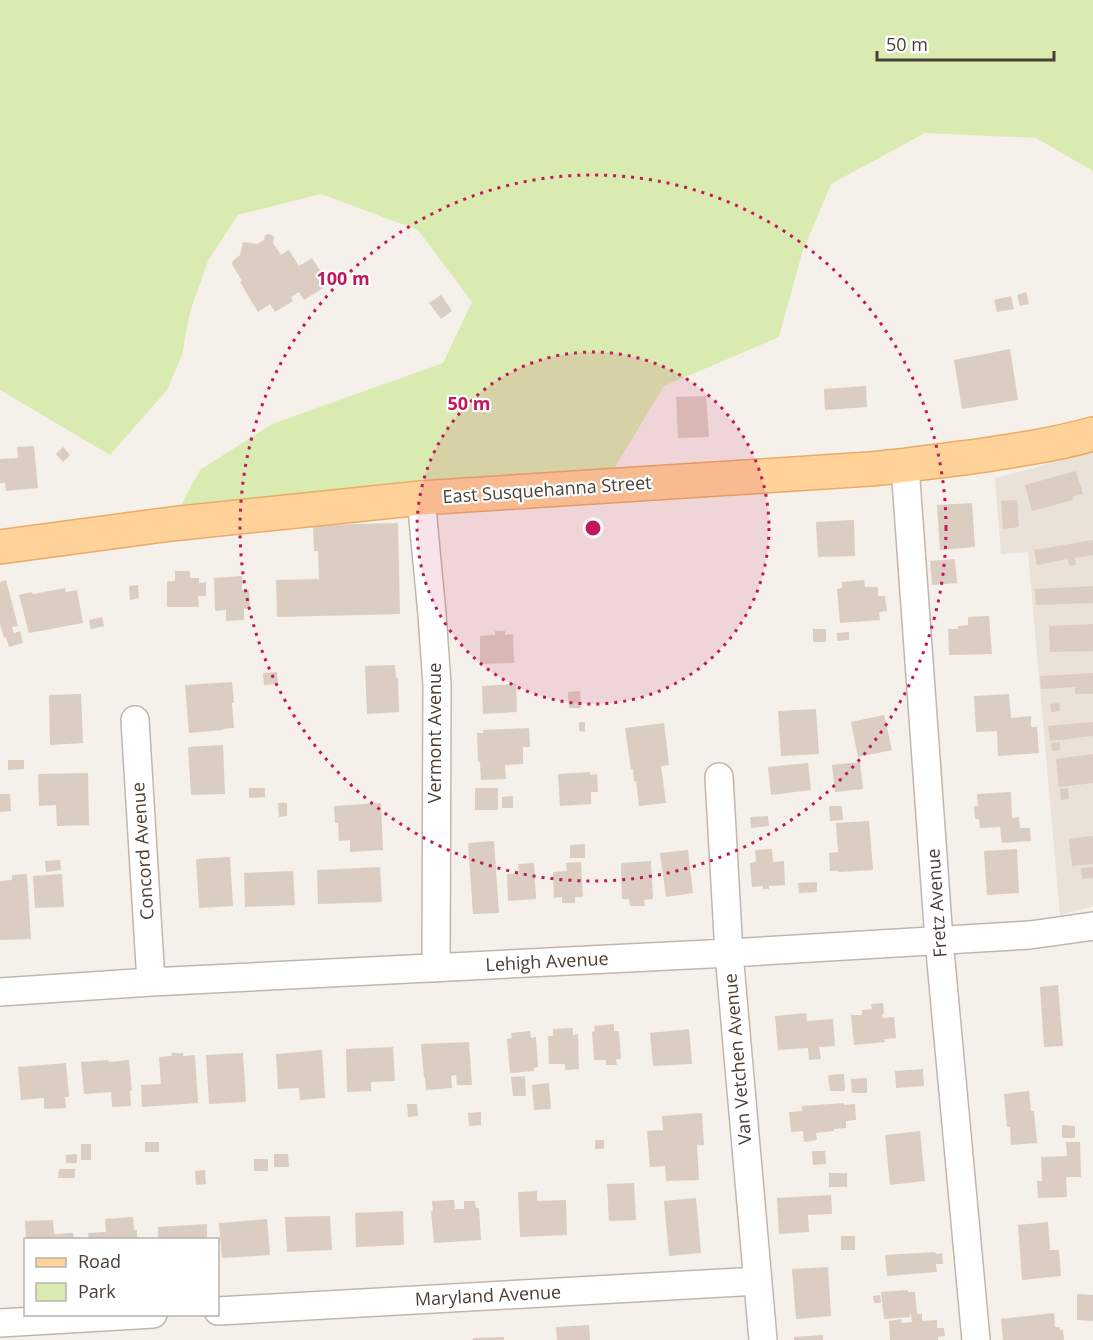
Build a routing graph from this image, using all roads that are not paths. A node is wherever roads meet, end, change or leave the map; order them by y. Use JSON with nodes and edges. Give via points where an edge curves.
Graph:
{"nodes":[{"id":1,"x":1093,"y":434,"type":"edge"},
{"id":2,"x":905,"y":465,"type":"junction"},
{"id":3,"x":421,"y":498,"type":"junction"},
{"id":4,"x":0,"y":547,"type":"edge"},
{"id":5,"x":135,"y":720,"type":"dead end"},
{"id":6,"x":719,"y":777,"type":"dead end"},
{"id":7,"x":1093,"y":926,"type":"edge"},
{"id":8,"x":939,"y":940,"type":"junction"},
{"id":9,"x":729,"y":953,"type":"junction"},
{"id":10,"x":436,"y":968,"type":"junction"},
{"id":11,"x":151,"y":982,"type":"junction"},
{"id":12,"x":0,"y":992,"type":"edge"},
{"id":13,"x":758,"y":1281,"type":"junction"},
{"id":14,"x":219,"y":1311,"type":"edge"},
{"id":15,"x":119,"y":1316,"type":"edge"},
{"id":16,"x":0,"y":1323,"type":"edge"},
{"id":17,"x":763,"y":1340,"type":"edge"},
{"id":18,"x":976,"y":1340,"type":"edge"}],
"edges":[{"from":1,"to":2,"type":"main road","name":"East Susquehanna Street","via":[[1016,451]]},
{"from":2,"to":3,"type":"main road","name":"East Susquehanna Street"},
{"from":2,"to":8,"type":"street","name":"Fretz Avenue"},
{"from":3,"to":4,"type":"main road","name":"East Susquehanna Street","via":[[171,524]]},
{"from":3,"to":10,"type":"street","name":"Vermont Avenue","via":[[437,685]]},
{"from":5,"to":11,"type":"street","name":"Concord Avenue"},
{"from":6,"to":9,"type":"street","name":"Van Vetchen Avenue"},
{"from":7,"to":8,"type":"street","name":"Lehigh Avenue","via":[[1030,935]]},
{"from":8,"to":9,"type":"street","name":"Lehigh Avenue"},
{"from":8,"to":18,"type":"street","name":"Fretz Avenue"},
{"from":9,"to":10,"type":"street","name":"Lehigh Avenue"},
{"from":9,"to":13,"type":"street","name":"Van Vetchen Avenue"},
{"from":10,"to":11,"type":"street","name":"Lehigh Avenue"},
{"from":11,"to":12,"type":"street","name":"Lehigh Avenue"},
{"from":13,"to":14,"type":"street","name":"Maryland Avenue"},
{"from":13,"to":17,"type":"street","name":"Van Vetchen Avenue"},
{"from":15,"to":16,"type":"street"}]}
